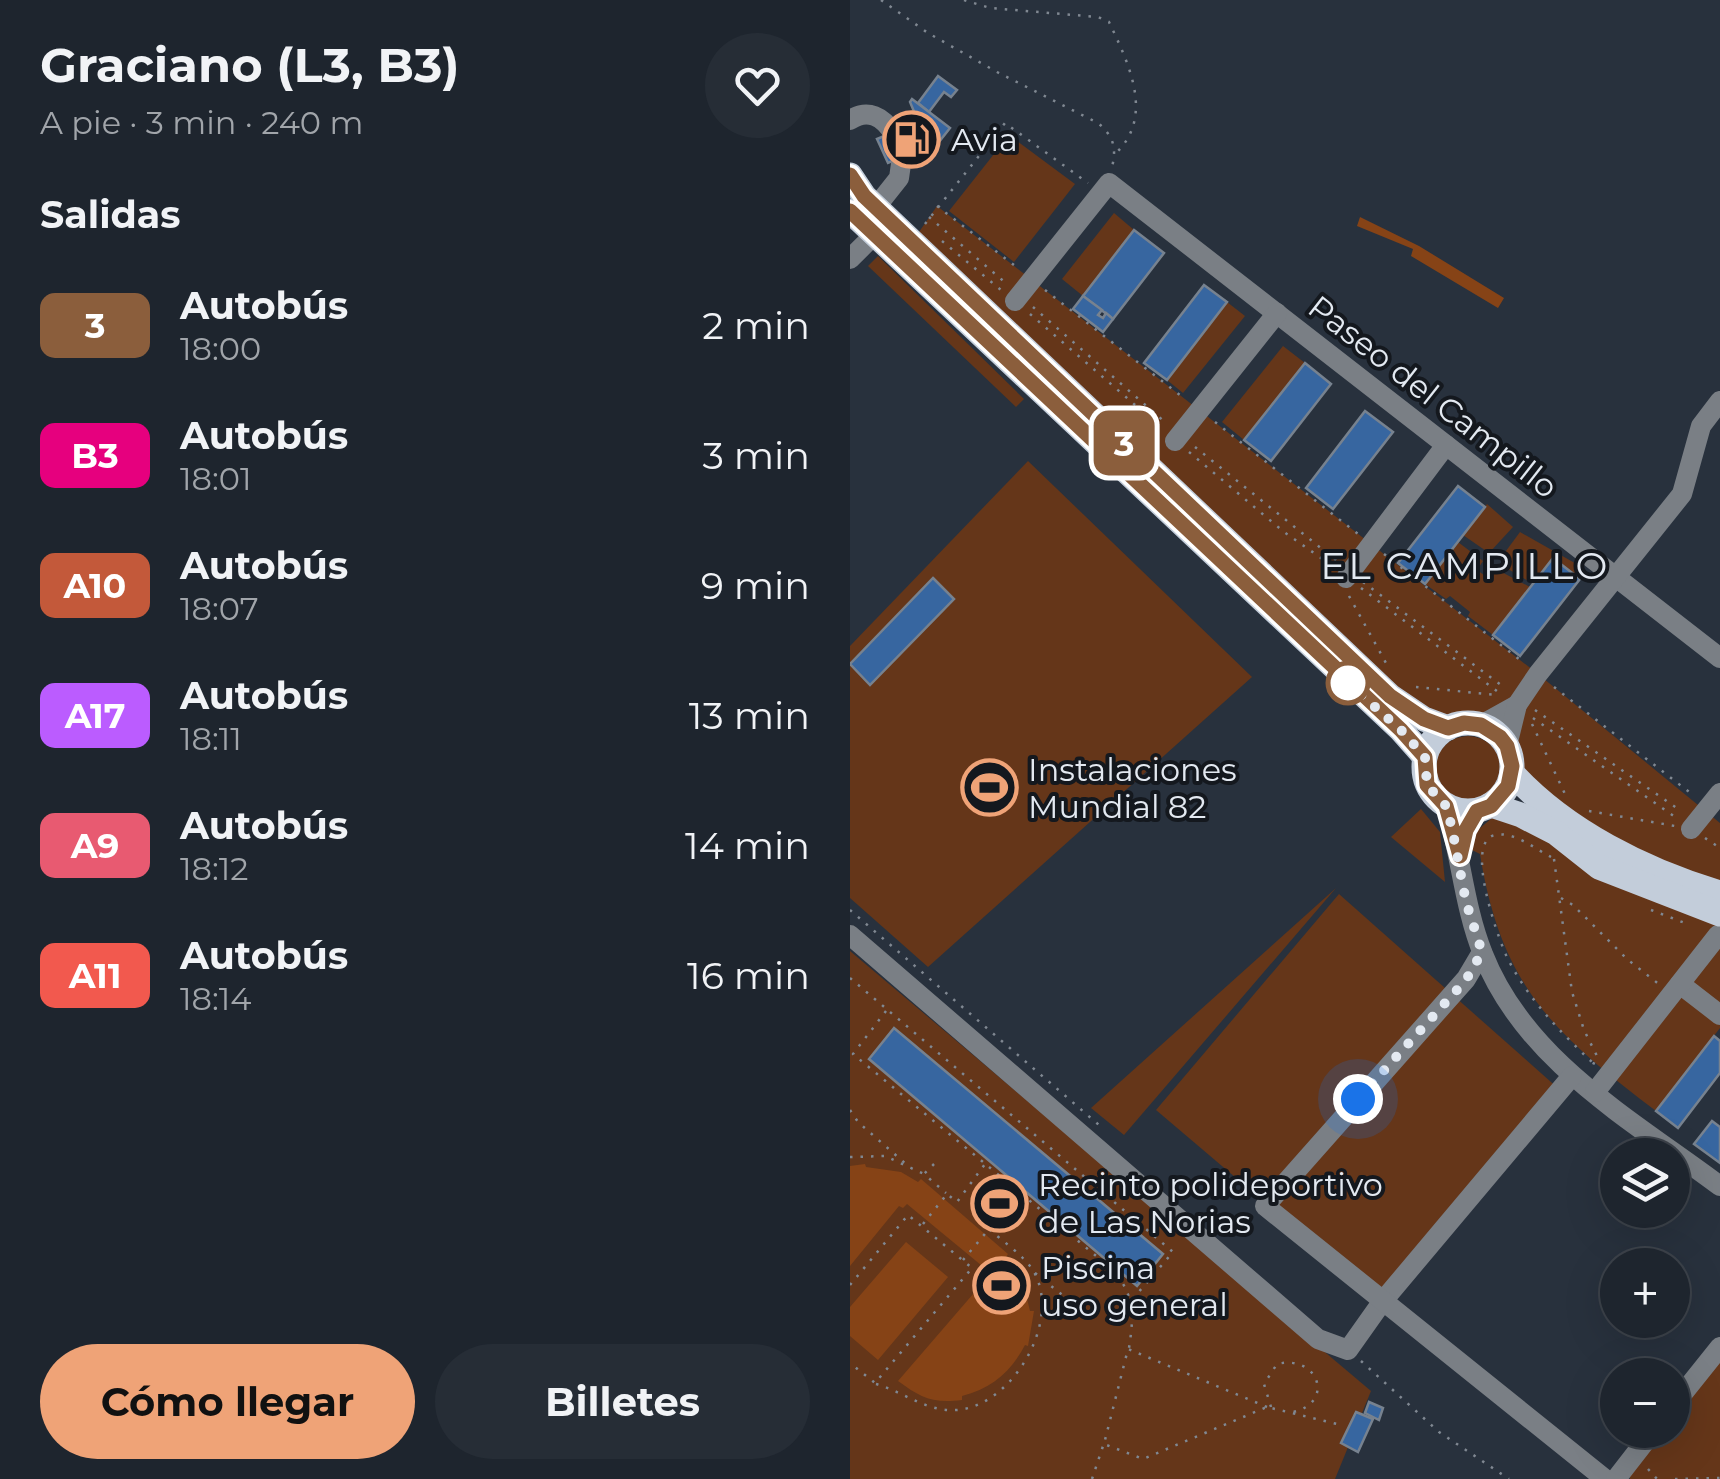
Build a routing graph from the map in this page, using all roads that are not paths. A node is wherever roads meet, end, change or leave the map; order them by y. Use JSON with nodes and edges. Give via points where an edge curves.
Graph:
{"nodes":[{"id":1,"x":850,"y":120,"type":"edge"},
{"id":2,"x":893,"y":133,"type":"dead end"},
{"id":3,"x":902,"y":157,"type":"dead end"},
{"id":4,"x":850,"y":175,"type":"edge"},
{"id":5,"x":863,"y":209,"type":"edge"},
{"id":6,"x":875,"y":234,"type":"junction"},
{"id":7,"x":850,"y":259,"type":"edge"},
{"id":8,"x":1022,"y":292,"type":"road end"},
{"id":9,"x":1277,"y":314,"type":"junction"},
{"id":10,"x":1720,"y":402,"type":"edge"},
{"id":11,"x":1178,"y":438,"type":"road end"},
{"id":12,"x":1446,"y":445,"type":"junction"},
{"id":13,"x":1347,"y":578,"type":"road end"},
{"id":14,"x":1617,"y":578,"type":"junction"},
{"id":15,"x":1720,"y":658,"type":"edge"},
{"id":16,"x":1519,"y":702,"type":"junction"},
{"id":17,"x":1481,"y":725,"type":"junction"},
{"id":18,"x":1448,"y":728,"type":"junction"},
{"id":19,"x":1507,"y":746,"type":"junction"},
{"id":20,"x":1425,"y":757,"type":"junction"},
{"id":21,"x":1512,"y":773,"type":"junction"},
{"id":22,"x":1446,"y":806,"type":"junction"},
{"id":23,"x":1484,"y":808,"type":"junction"},
{"id":24,"x":1460,"y":856,"type":"junction"},
{"id":25,"x":1720,"y":893,"type":"edge"},
{"id":26,"x":1719,"y":924,"type":"edge"},
{"id":27,"x":850,"y":935,"type":"edge"},
{"id":28,"x":1482,"y":952,"type":"junction"},
{"id":29,"x":1497,"y":984,"type":"junction"},
{"id":30,"x":1459,"y":986,"type":"junction"},
{"id":31,"x":1676,"y":989,"type":"junction"},
{"id":32,"x":1720,"y":1015,"type":"edge"},
{"id":33,"x":1584,"y":1084,"type":"junction"},
{"id":34,"x":1720,"y":1186,"type":"edge"},
{"id":35,"x":1382,"y":1302,"type":"junction"},
{"id":36,"x":1720,"y":1347,"type":"edge"},
{"id":37,"x":1690,"y":1384,"type":"edge"},
{"id":38,"x":1640,"y":1448,"type":"edge"},
{"id":39,"x":1605,"y":1479,"type":"edge"},
{"id":40,"x":1616,"y":1479,"type":"edge"}],
"edges":[{"from":1,"to":2,"type":"street","via":[[876,116]]},
{"from":3,"to":5,"type":"street","via":[[899,178]]},
{"from":4,"to":5,"type":"main road"},
{"from":5,"to":6,"type":"main road"},
{"from":5,"to":18,"type":"main road","via":[[912,242],[1390,696]]},
{"from":6,"to":7,"type":"street"},
{"from":6,"to":20,"type":"main road"},
{"from":8,"to":9,"type":"street","name":"Paseo del Campillo","via":[[1105,188]]},
{"from":9,"to":11,"type":"street"},
{"from":9,"to":12,"type":"street","name":"Paseo del Campillo"},
{"from":10,"to":14,"type":"street","via":[[1701,426],[1689,475],[1668,514]]},
{"from":12,"to":13,"type":"street"},
{"from":12,"to":14,"type":"street","name":"Paseo del Campillo"},
{"from":14,"to":15,"type":"street","name":"Paseo del Campillo"},
{"from":14,"to":16,"type":"street"},
{"from":16,"to":17,"type":"street"},
{"from":16,"to":19,"type":"street"},
{"from":17,"to":18,"type":"main road"},
{"from":17,"to":19,"type":"main road"},
{"from":18,"to":20,"type":"main road"},
{"from":19,"to":21,"type":"main road"},
{"from":20,"to":22,"type":"main road","via":[[1427,785]]},
{"from":21,"to":23,"type":"main road"},
{"from":21,"to":25,"type":"main road","via":[[1540,802],[1608,848]]},
{"from":22,"to":23,"type":"main road"},
{"from":22,"to":24,"type":"street"},
{"from":23,"to":24,"type":"street","via":[[1466,830]]},
{"from":23,"to":26,"type":"main road","via":[[1521,815],[1599,867]]},
{"from":24,"to":28,"type":"street"},
{"from":26,"to":31,"type":"street"},
{"from":27,"to":35,"type":"street","via":[[1318,1339],[1348,1350]]},
{"from":28,"to":29,"type":"street"},
{"from":28,"to":30,"type":"street"},
{"from":29,"to":30,"type":"street","via":[[1483,978]]},
{"from":29,"to":33,"type":"street","via":[[1529,1033]]},
{"from":30,"to":35,"type":"street","via":[[1265,1206]]},
{"from":31,"to":32,"type":"street"},
{"from":31,"to":33,"type":"street"},
{"from":33,"to":34,"type":"street"},
{"from":33,"to":35,"type":"street"},
{"from":35,"to":39,"type":"street"},
{"from":36,"to":37,"type":"street"},
{"from":38,"to":40,"type":"street"}]}
